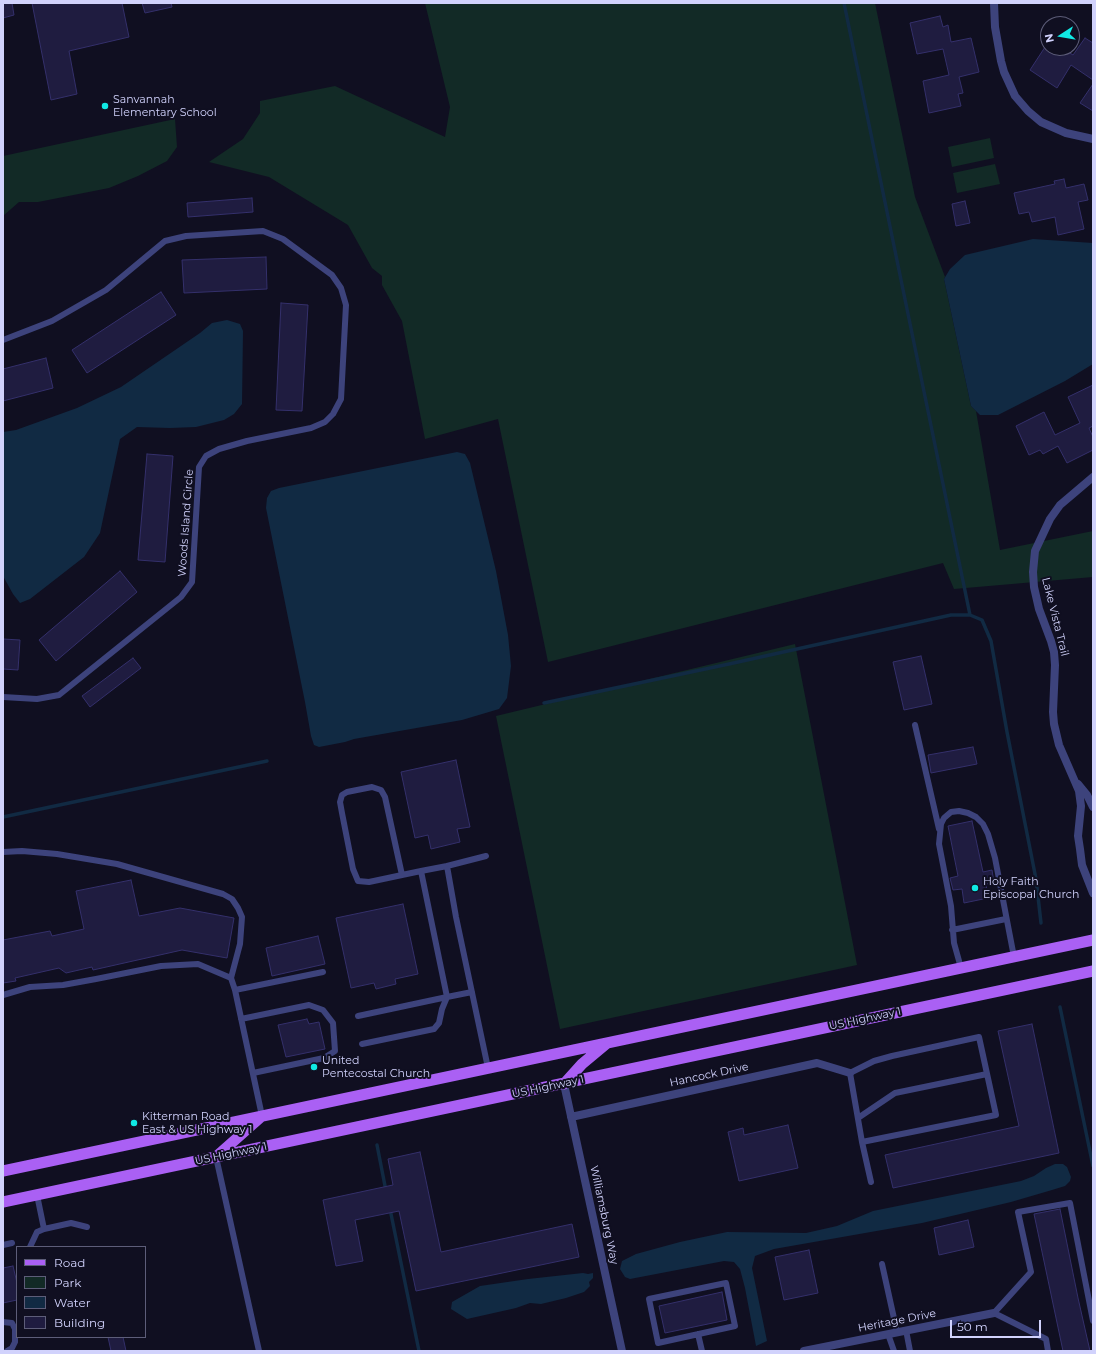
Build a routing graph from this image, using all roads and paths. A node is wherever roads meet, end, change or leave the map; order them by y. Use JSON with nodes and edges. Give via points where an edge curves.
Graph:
{"nodes":[{"id":1,"x":994,"y":3,"type":"edge"},
{"id":2,"x":1093,"y":139,"type":"edge"},
{"id":3,"x":3,"y":340,"type":"edge"},
{"id":4,"x":1093,"y":477,"type":"edge"},
{"id":5,"x":3,"y":697,"type":"edge"},
{"id":6,"x":915,"y":725,"type":"dead end"},
{"id":7,"x":1075,"y":781,"type":"junction"},
{"id":8,"x":1093,"y":807,"type":"edge"},
{"id":9,"x":939,"y":832,"type":"junction"},
{"id":10,"x":3,"y":852,"type":"edge"},
{"id":11,"x":486,"y":856,"type":"dead end"},
{"id":12,"x":447,"y":866,"type":"junction"},
{"id":13,"x":421,"y":871,"type":"junction"},
{"id":14,"x":402,"y":875,"type":"junction"},
{"id":15,"x":1093,"y":894,"type":"edge"},
{"id":16,"x":1006,"y":919,"type":"junction"},
{"id":17,"x":952,"y":930,"type":"junction"},
{"id":18,"x":1093,"y":940,"type":"edge"},
{"id":19,"x":1014,"y":957,"type":"junction"},
{"id":20,"x":961,"y":968,"type":"junction"},
{"id":21,"x":1093,"y":971,"type":"edge"},
{"id":22,"x":323,"y":972,"type":"dead end"},
{"id":23,"x":231,"y":978,"type":"junction"},
{"id":24,"x":235,"y":990,"type":"junction"},
{"id":25,"x":472,"y":992,"type":"junction"},
{"id":26,"x":3,"y":995,"type":"edge"},
{"id":27,"x":447,"y":997,"type":"junction"},
{"id":28,"x":358,"y":1016,"type":"dead end"},
{"id":29,"x":242,"y":1019,"type":"junction"},
{"id":30,"x":608,"y":1042,"type":"junction"},
{"id":31,"x":362,"y":1044,"type":"dead end"},
{"id":32,"x":488,"y":1068,"type":"junction"},
{"id":33,"x":253,"y":1073,"type":"junction"},
{"id":34,"x":850,"y":1073,"type":"junction"},
{"id":35,"x":987,"y":1074,"type":"junction"},
{"id":36,"x":564,"y":1084,"type":"junction"},
{"id":37,"x":262,"y":1116,"type":"junction"},
{"id":38,"x":571,"y":1117,"type":"junction"},
{"id":39,"x":858,"y":1118,"type":"junction"},
{"id":40,"x":862,"y":1142,"type":"junction"},
{"id":41,"x":216,"y":1157,"type":"junction"},
{"id":42,"x":3,"y":1171,"type":"edge"},
{"id":43,"x":871,"y":1182,"type":"dead end"},
{"id":44,"x":37,"y":1195,"type":"junction"},
{"id":45,"x":3,"y":1202,"type":"edge"},
{"id":46,"x":87,"y":1227,"type":"dead end"},
{"id":47,"x":44,"y":1229,"type":"junction"},
{"id":48,"x":12,"y":1244,"type":"dead end"},
{"id":49,"x":3,"y":1245,"type":"edge"},
{"id":50,"x":30,"y":1246,"type":"edge"},
{"id":51,"x":882,"y":1264,"type":"dead end"},
{"id":52,"x":994,"y":1313,"type":"junction"},
{"id":53,"x":1093,"y":1321,"type":"edge"},
{"id":54,"x":3,"y":1322,"type":"edge"},
{"id":55,"x":906,"y":1330,"type":"junction"},
{"id":56,"x":897,"y":1332,"type":"junction"},
{"id":57,"x":698,"y":1334,"type":"junction"},
{"id":58,"x":888,"y":1334,"type":"junction"},
{"id":59,"x":7,"y":1351,"type":"edge"},
{"id":60,"x":259,"y":1351,"type":"edge"},
{"id":61,"x":622,"y":1351,"type":"edge"},
{"id":62,"x":702,"y":1351,"type":"edge"},
{"id":63,"x":804,"y":1351,"type":"edge"},
{"id":64,"x":894,"y":1351,"type":"edge"},
{"id":65,"x":910,"y":1351,"type":"edge"},
{"id":66,"x":1048,"y":1351,"type":"edge"}],
"edges":[{"from":1,"to":2,"type":"street","via":[[1000,61],[1015,96],[1041,122],[1066,133]]},
{"from":3,"to":5,"type":"lane","name":"Woods Island Circle","via":[[52,321],[106,290],[165,241],[186,236],[264,231],[283,239],[332,275],[342,288],[346,305],[341,399],[333,414],[325,422],[311,428],[219,449],[206,456],[199,467],[192,582],[182,597],[58,695],[37,699]]},
{"from":4,"to":7,"type":"street","name":"Lake Vista Trail","via":[[1060,505],[1050,519],[1035,551],[1033,566],[1039,609],[1054,652],[1053,712],[1056,734]]},
{"from":6,"to":9,"type":"lane"},
{"from":7,"to":8,"type":"street","name":"Lake Vista Trail"},
{"from":7,"to":15,"type":"street","name":"Lake Vista Trail","via":[[1081,806],[1078,836],[1082,865]]},
{"from":9,"to":16,"type":"lane","via":[[944,818],[951,812],[968,813],[983,824],[995,858]]},
{"from":9,"to":17,"type":"lane"},
{"from":10,"to":23,"type":"lane","via":[[57,854],[117,864],[223,894],[232,900],[242,917],[240,944]]},
{"from":11,"to":12,"type":"lane"},
{"from":12,"to":13,"type":"lane"},
{"from":12,"to":25,"type":"lane"},
{"from":13,"to":14,"type":"lane"},
{"from":13,"to":27,"type":"lane"},
{"from":14,"to":14,"type":"lane","via":[[369,882],[358,881],[353,869],[341,808],[342,795],[372,787],[381,790],[385,797]]},
{"from":16,"to":17,"type":"lane"},
{"from":16,"to":19,"type":"lane"},
{"from":17,"to":20,"type":"lane"},
{"from":18,"to":19,"type":"main road"},
{"from":19,"to":20,"type":"main road"},
{"from":20,"to":30,"type":"main road"},
{"from":21,"to":36,"type":"main road","name":"US Highway 1"},
{"from":22,"to":24,"type":"lane"},
{"from":23,"to":24,"type":"lane"},
{"from":23,"to":26,"type":"lane","via":[[198,964],[161,966],[96,980],[30,987]]},
{"from":24,"to":29,"type":"lane"},
{"from":25,"to":27,"type":"lane"},
{"from":25,"to":32,"type":"lane"},
{"from":27,"to":28,"type":"lane"},
{"from":27,"to":31,"type":"lane","via":[[439,1023],[434,1029]]},
{"from":29,"to":33,"type":"lane"},
{"from":29,"to":33,"type":"lane","via":[[309,1005],[323,1010],[333,1023],[336,1051],[324,1058]]},
{"from":30,"to":32,"type":"main road"},
{"from":30,"to":36,"type":"main road","via":[[582,1064]]},
{"from":32,"to":37,"type":"main road"},
{"from":33,"to":37,"type":"lane"},
{"from":34,"to":35,"type":"lane","via":[[874,1061],[979,1037]]},
{"from":34,"to":38,"type":"street","name":"Hancock Drive","via":[[817,1063]]},
{"from":34,"to":39,"type":"lane"},
{"from":35,"to":39,"type":"lane","via":[[895,1093]]},
{"from":35,"to":40,"type":"lane","via":[[996,1114]]},
{"from":36,"to":38,"type":"street","name":"Williamsburg Way"},
{"from":36,"to":41,"type":"main road","name":"US Highway 1"},
{"from":37,"to":41,"type":"main road"},
{"from":37,"to":42,"type":"main road"},
{"from":38,"to":61,"type":"street","name":"Williamsburg Way"},
{"from":39,"to":40,"type":"lane"},
{"from":40,"to":43,"type":"lane"},
{"from":41,"to":44,"type":"main road","name":"US Highway 1"},
{"from":41,"to":60,"type":"lane"},
{"from":44,"to":45,"type":"main road","name":"US Highway 1"},
{"from":44,"to":47,"type":"lane"},
{"from":46,"to":47,"type":"lane","via":[[71,1223]]},
{"from":47,"to":50,"type":"lane","via":[[37,1232]]},
{"from":48,"to":49,"type":"lane"},
{"from":51,"to":56,"type":"lane"},
{"from":52,"to":53,"type":"lane","via":[[1031,1272],[1018,1212],[1070,1203]]},
{"from":52,"to":55,"type":"street","name":"Heritage Drive"},
{"from":52,"to":66,"type":"lane","via":[[1046,1339]]},
{"from":54,"to":59,"type":"lane","via":[[12,1323],[15,1329],[15,1342]]},
{"from":55,"to":56,"type":"street","name":"Heritage Drive"},
{"from":55,"to":65,"type":"lane"},
{"from":56,"to":58,"type":"street","name":"Heritage Drive"},
{"from":57,"to":57,"type":"lane","via":[[658,1343],[649,1299],[726,1283],[735,1326]]},
{"from":57,"to":62,"type":"lane"},
{"from":58,"to":63,"type":"street","name":"Heritage Drive"},
{"from":58,"to":64,"type":"lane"}]}
